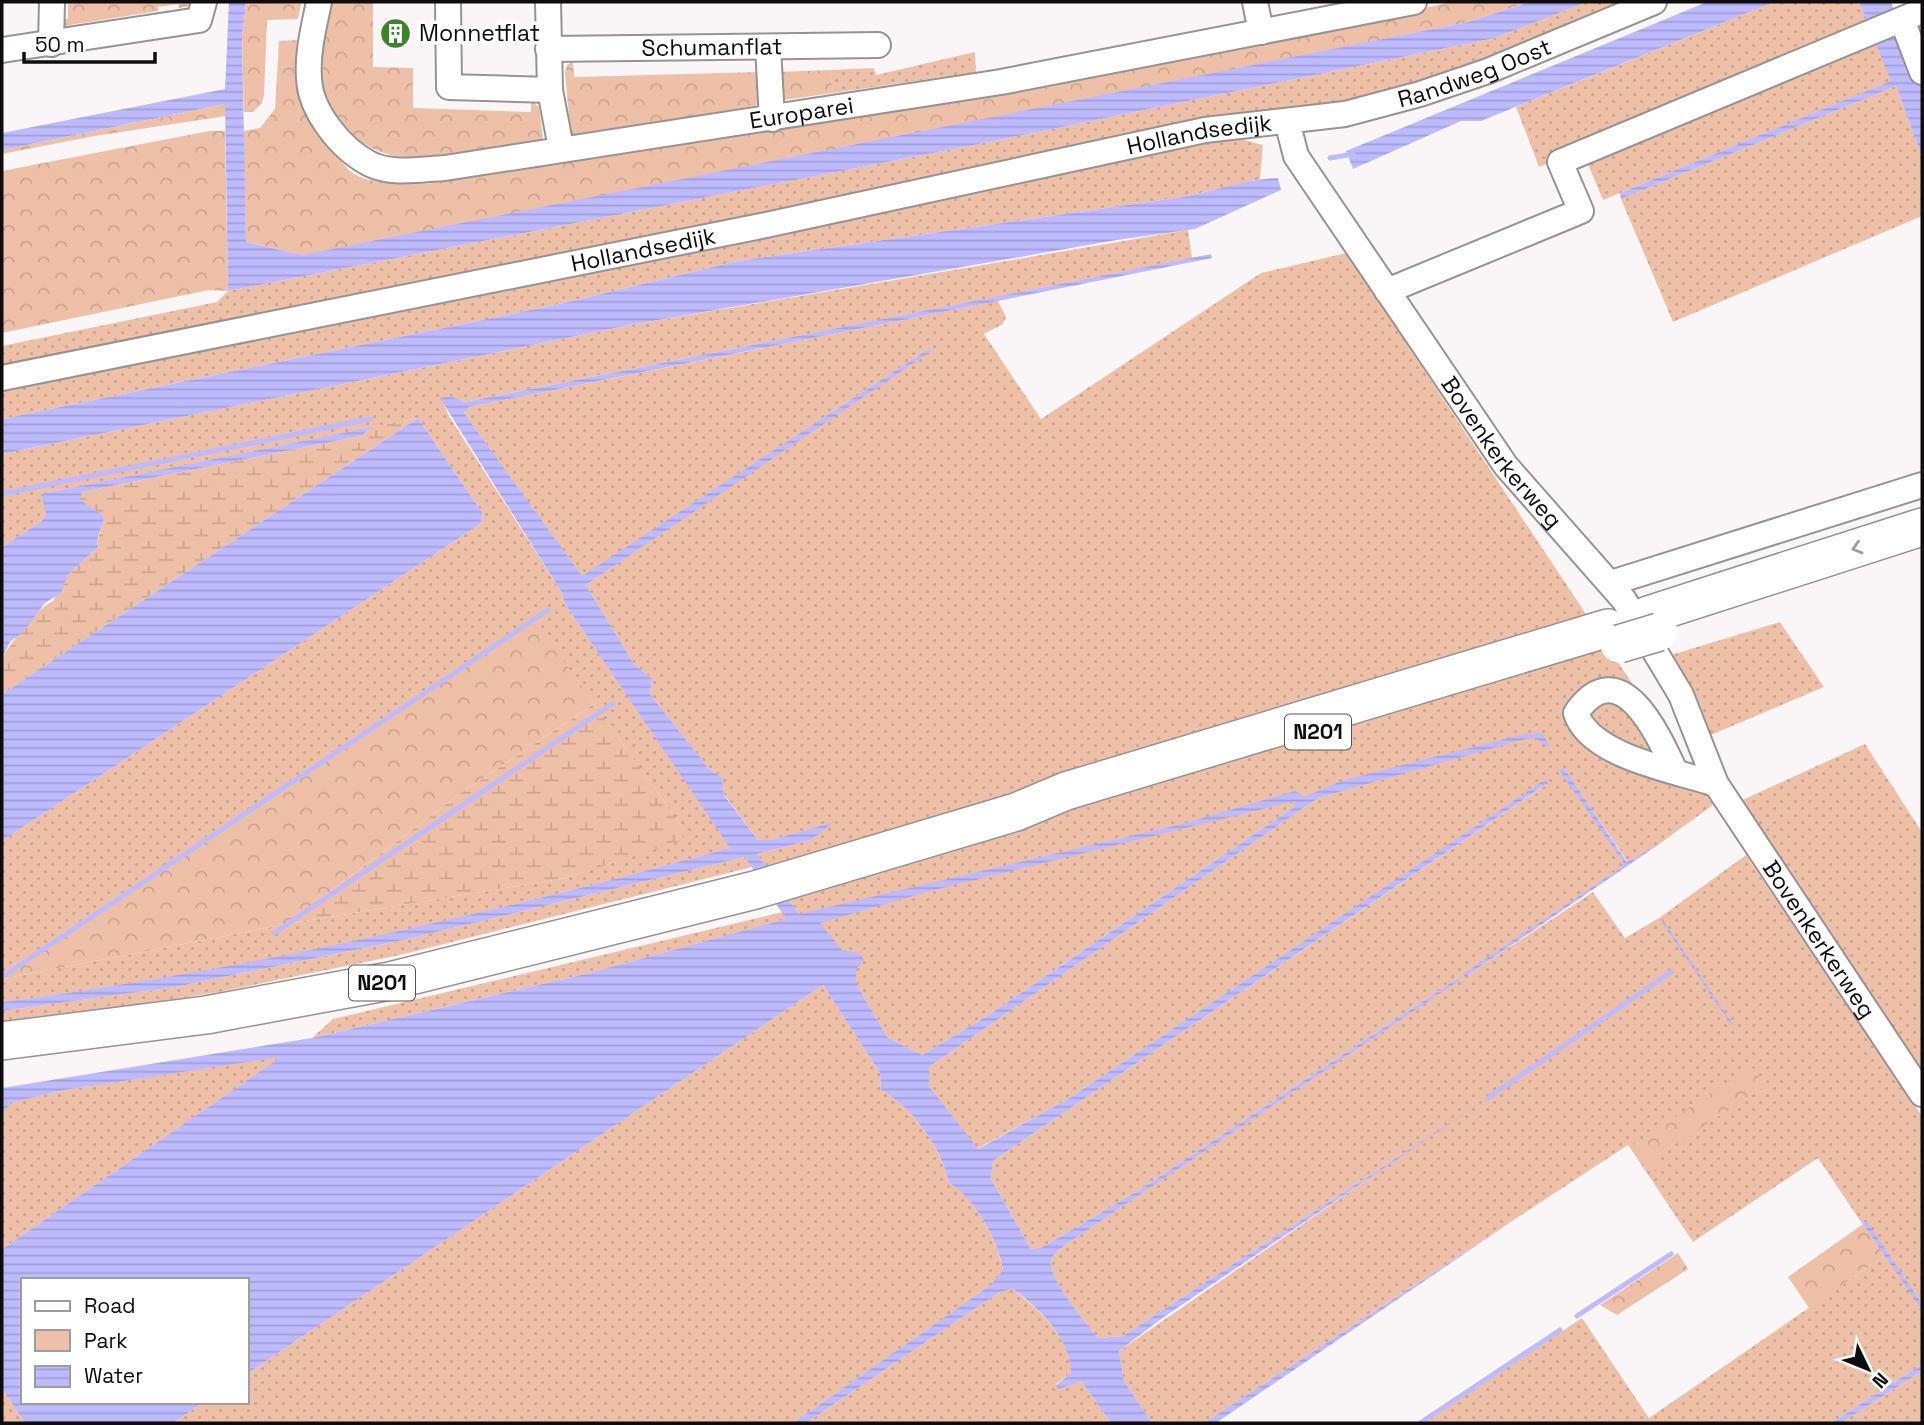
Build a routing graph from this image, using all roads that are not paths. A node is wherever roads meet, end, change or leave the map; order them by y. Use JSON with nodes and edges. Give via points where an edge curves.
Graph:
{"nodes":[{"id":1,"x":52,"y":2,"type":"edge"},
{"id":2,"x":204,"y":2,"type":"edge"},
{"id":3,"x":319,"y":2,"type":"edge"},
{"id":4,"x":448,"y":2,"type":"edge"},
{"id":5,"x":548,"y":2,"type":"edge"},
{"id":6,"x":1255,"y":2,"type":"edge"},
{"id":7,"x":1414,"y":2,"type":"edge"},
{"id":8,"x":1654,"y":2,"type":"edge"},
{"id":9,"x":1912,"y":15,"type":"edge"},
{"id":10,"x":1261,"y":32,"type":"junction"},
{"id":11,"x":51,"y":44,"type":"junction"},
{"id":12,"x":878,"y":45,"type":"dead end"},
{"id":13,"x":768,"y":47,"type":"junction"},
{"id":14,"x":548,"y":49,"type":"junction"},
{"id":15,"x":2,"y":50,"type":"edge"},
{"id":16,"x":1922,"y":72,"type":"edge"},
{"id":17,"x":550,"y":90,"type":"junction"},
{"id":18,"x":772,"y":119,"type":"junction"},
{"id":19,"x":1287,"y":121,"type":"junction"},
{"id":20,"x":561,"y":148,"type":"junction"},
{"id":21,"x":1387,"y":291,"type":"junction"},
{"id":22,"x":2,"y":378,"type":"edge"},
{"id":23,"x":1922,"y":485,"type":"edge"},
{"id":24,"x":1922,"y":527,"type":"edge"},
{"id":25,"x":1922,"y":552,"type":"edge"},
{"id":26,"x":1611,"y":583,"type":"junction"},
{"id":27,"x":1654,"y":623,"type":"junction"},
{"id":28,"x":1675,"y":771,"type":"junction"},
{"id":29,"x":1716,"y":784,"type":"junction"},
{"id":30,"x":2,"y":1041,"type":"edge"},
{"id":31,"x":1922,"y":1094,"type":"edge"}],
"edges":[{"from":1,"to":11,"type":"street"},
{"from":2,"to":11,"type":"street","via":[[199,20]]},
{"from":3,"to":20,"type":"street","name":"Europarei","via":[[310,89],[342,143],[371,165],[402,171]]},
{"from":4,"to":17,"type":"street","via":[[449,87]]},
{"from":5,"to":14,"type":"street"},
{"from":6,"to":10,"type":"street"},
{"from":7,"to":10,"type":"street","name":"Europarei"},
{"from":8,"to":19,"type":"street","name":"Randweg Oost","via":[[1420,94],[1345,114]]},
{"from":9,"to":16,"type":"street"},
{"from":9,"to":21,"type":"street","via":[[1560,162],[1581,211]]},
{"from":10,"to":18,"type":"street","name":"Europarei","via":[[1045,75]]},
{"from":11,"to":15,"type":"street"},
{"from":12,"to":13,"type":"street","name":"Schumanflat"},
{"from":13,"to":14,"type":"street","name":"Schumanflat"},
{"from":13,"to":18,"type":"street"},
{"from":14,"to":17,"type":"street"},
{"from":17,"to":20,"type":"street"},
{"from":18,"to":20,"type":"street","name":"Europarei"},
{"from":19,"to":21,"type":"street","name":"Bovenkerkerweg","via":[[1296,156]]},
{"from":19,"to":22,"type":"street","name":"Hollandsedijk","via":[[1205,130],[766,225]]},
{"from":21,"to":26,"type":"street","name":"Bovenkerkerweg","via":[[1506,466]]},
{"from":23,"to":26,"type":"street"},
{"from":24,"to":27,"type":"highway","number":"N201","one_way":true},
{"from":25,"to":27,"type":"highway","number":"N201"},
{"from":26,"to":29,"type":"street","name":"Bovenkerkerweg","via":[[1681,695]]},
{"from":27,"to":30,"type":"highway","number":"N201","via":[[1066,791],[1016,812],[769,885],[390,981],[206,1015]]},
{"from":28,"to":28,"type":"street","via":[[1631,759],[1599,741],[1578,721],[1576,713],[1586,698],[1608,691],[1632,698],[1653,724]]},
{"from":28,"to":29,"type":"street"},
{"from":29,"to":31,"type":"street","name":"Bovenkerkerweg"}]}
